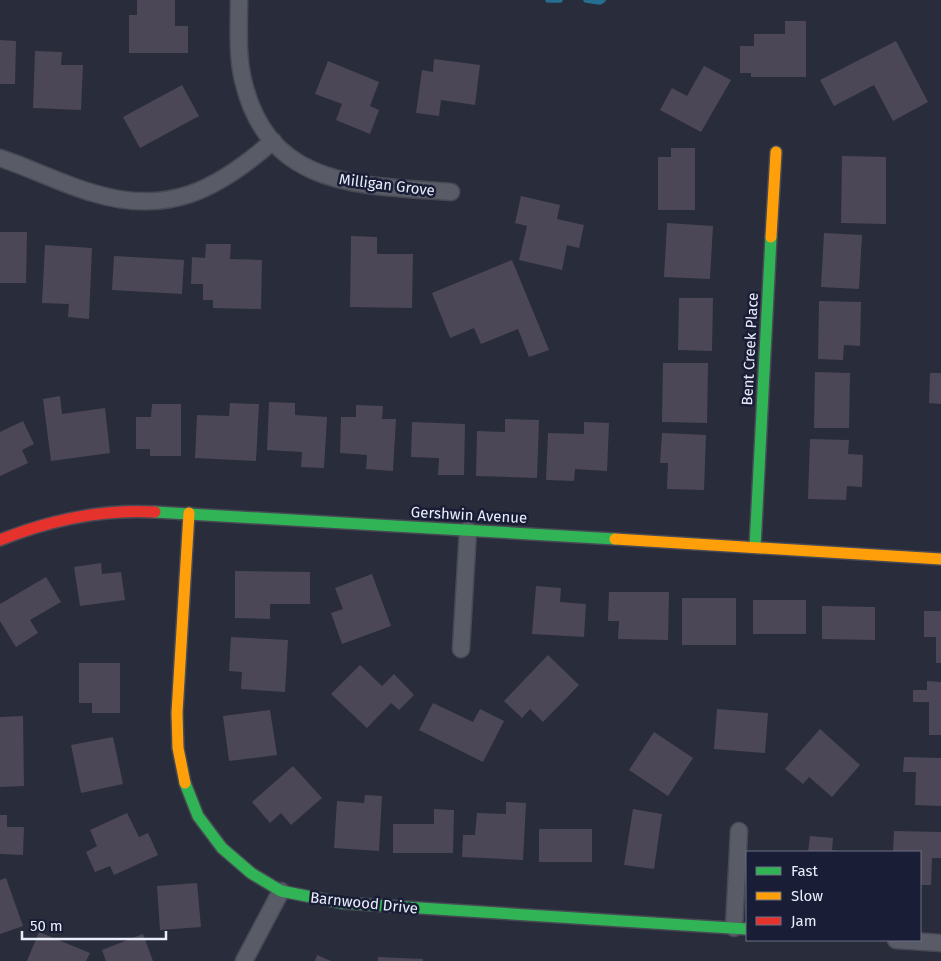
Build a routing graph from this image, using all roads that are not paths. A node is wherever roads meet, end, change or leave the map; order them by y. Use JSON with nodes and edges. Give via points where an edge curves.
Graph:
{"nodes":[{"id":1,"x":239,"y":0,"type":"edge"},
{"id":2,"x":273,"y":141,"type":"junction"},
{"id":3,"x":776,"y":152,"type":"dead end"},
{"id":4,"x":0,"y":158,"type":"edge"},
{"id":5,"x":451,"y":192,"type":"dead end"},
{"id":6,"x":188,"y":513,"type":"junction"},
{"id":7,"x":468,"y":530,"type":"junction"},
{"id":8,"x":0,"y":540,"type":"edge"},
{"id":9,"x":755,"y":547,"type":"junction"},
{"id":10,"x":941,"y":559,"type":"edge"},
{"id":11,"x":461,"y":649,"type":"dead end"},
{"id":12,"x":739,"y":831,"type":"dead end"},
{"id":13,"x":281,"y":891,"type":"junction"},
{"id":14,"x":741,"y":928,"type":"edge"},
{"id":15,"x":918,"y":941,"type":"edge"},
{"id":16,"x":941,"y":942,"type":"edge"},
{"id":17,"x":244,"y":961,"type":"edge"}],
"edges":[{"from":1,"to":2,"type":"street","name":"Milligan Grove","via":[[242,79],[258,122]]},
{"from":2,"to":4,"type":"street","via":[[244,167],[199,192],[172,200],[142,202],[92,193]]},
{"from":2,"to":5,"type":"street","name":"Milligan Grove","via":[[314,173],[338,181]]},
{"from":3,"to":9,"type":"street","name":"Bent Creek Place"},
{"from":6,"to":7,"type":"street","name":"Gershwin Avenue"},
{"from":6,"to":8,"type":"street","name":"Gershwin Avenue","via":[[126,510],[77,515],[34,526]]},
{"from":6,"to":13,"type":"street","name":"Barnwood Drive","via":[[177,713],[178,748],[185,785],[198,816],[222,848],[251,873]]},
{"from":7,"to":9,"type":"street","name":"Gershwin Avenue"},
{"from":7,"to":11,"type":"street"},
{"from":9,"to":10,"type":"street","name":"Gershwin Avenue"},
{"from":12,"to":14,"type":"street"},
{"from":13,"to":14,"type":"street","name":"Barnwood Drive","via":[[342,903]]},
{"from":13,"to":17,"type":"street"},
{"from":15,"to":16,"type":"street"}]}
